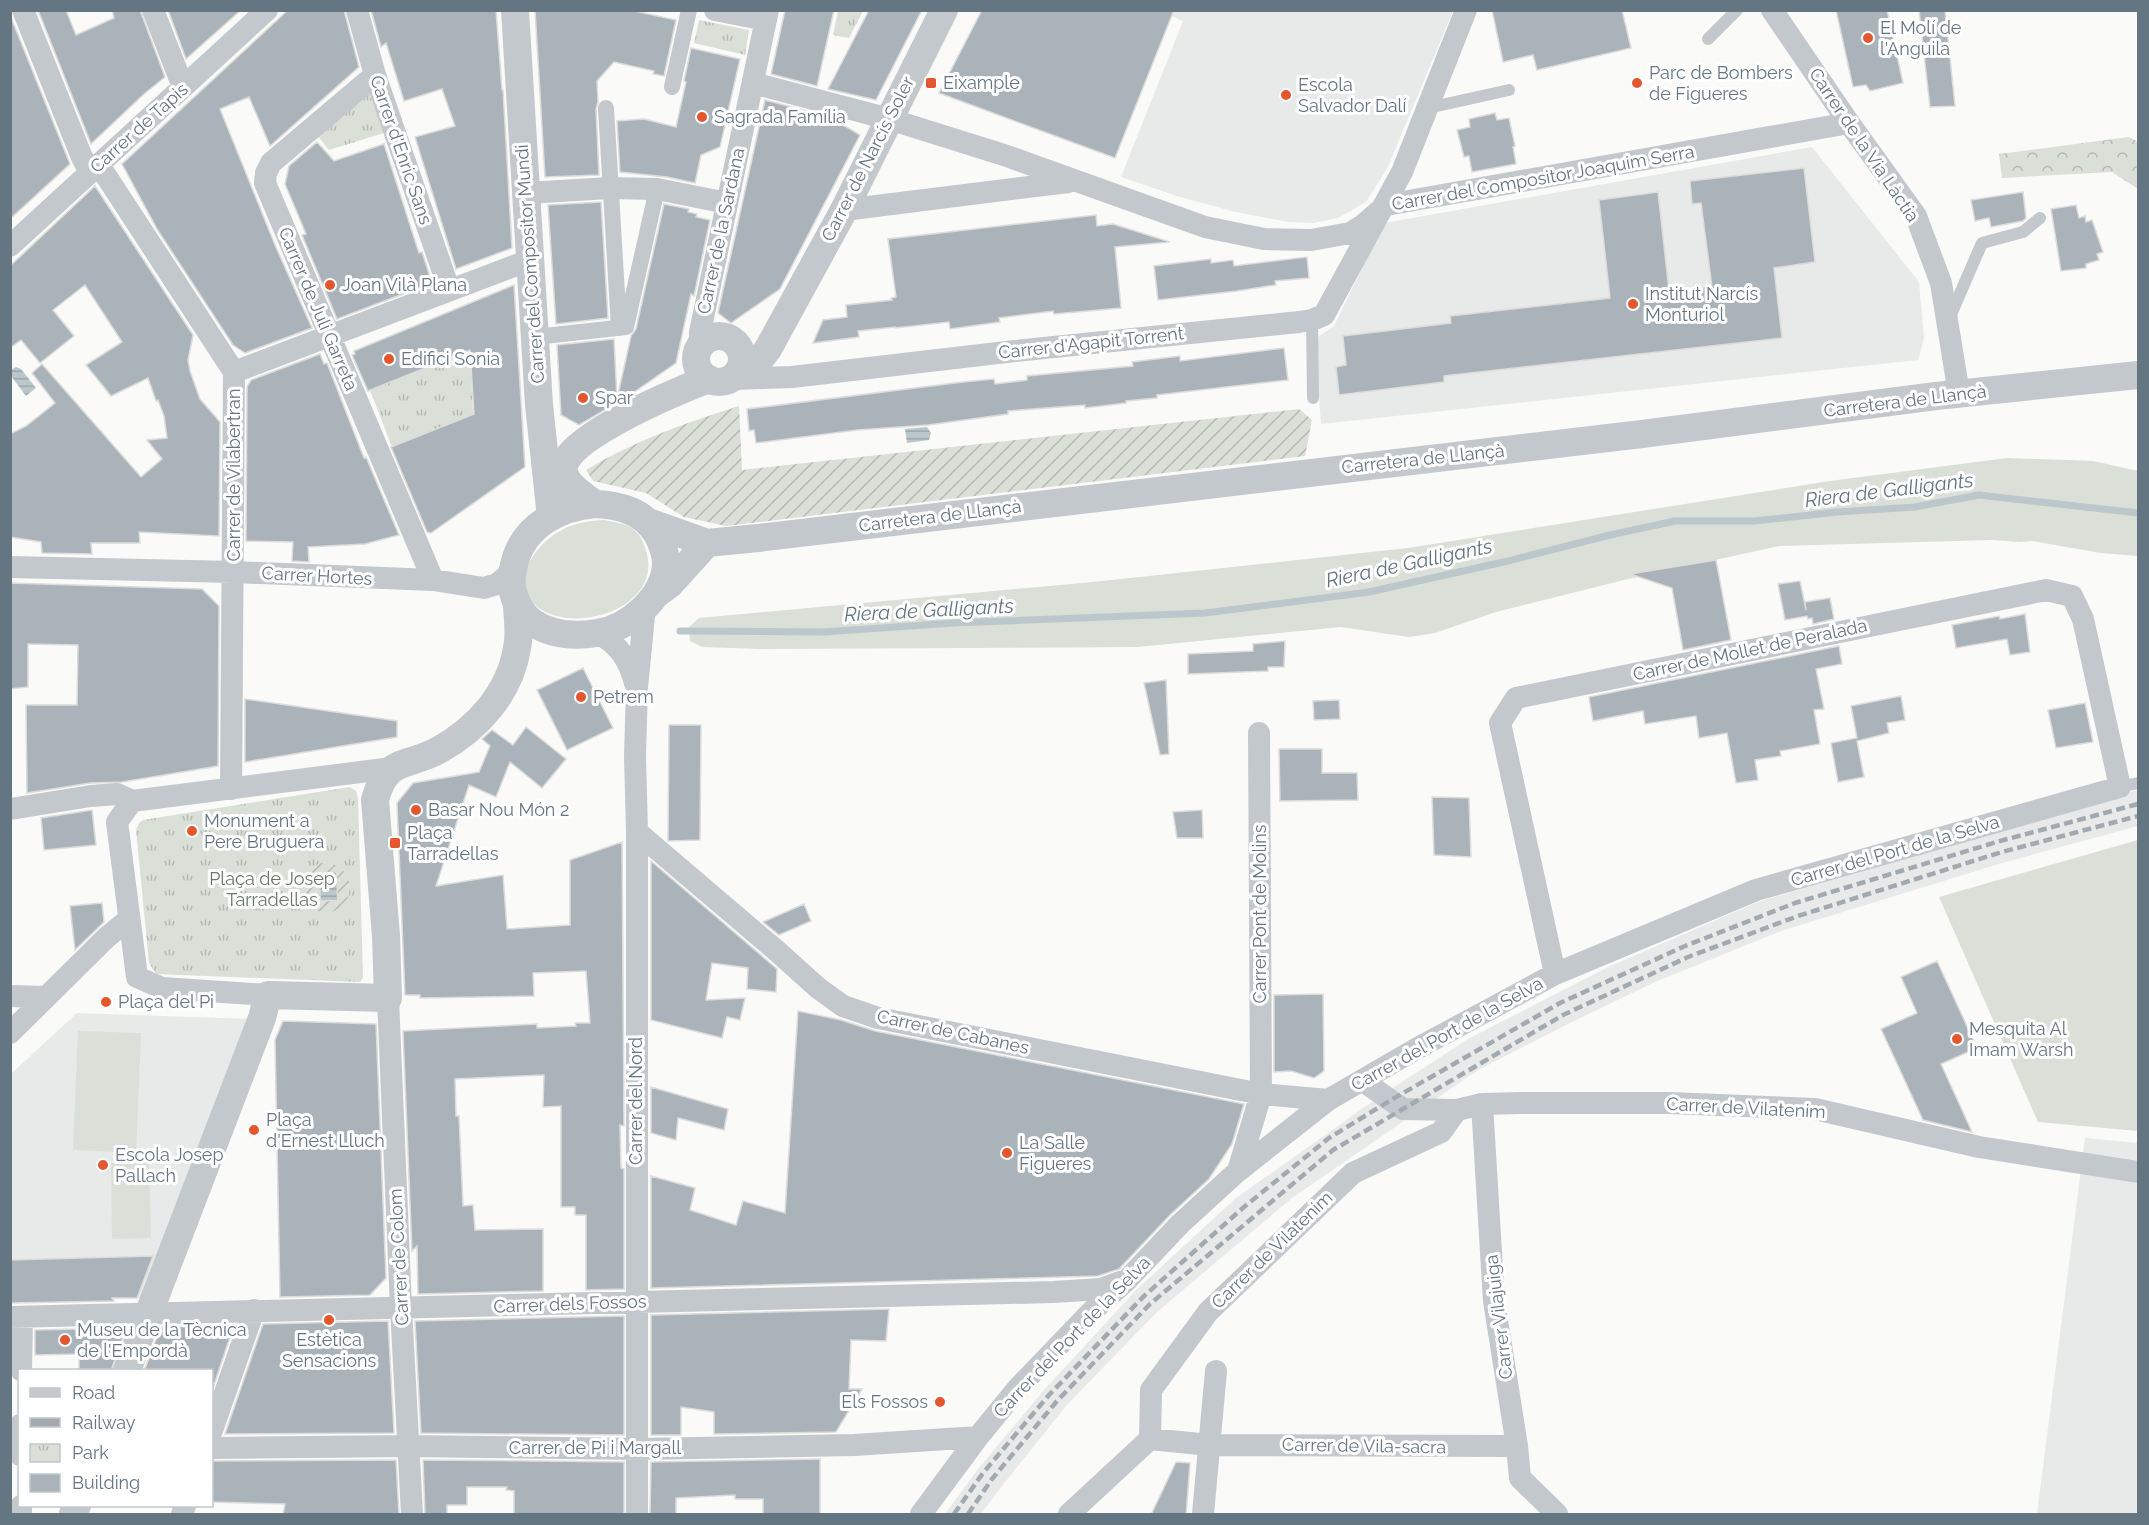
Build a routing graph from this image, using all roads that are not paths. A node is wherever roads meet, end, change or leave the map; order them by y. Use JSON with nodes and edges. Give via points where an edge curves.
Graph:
{"nodes":[{"id":1,"x":24,"y":10,"type":"edge"},
{"id":2,"x":153,"y":10,"type":"edge"},
{"id":3,"x":267,"y":10,"type":"edge"},
{"id":4,"x":357,"y":10,"type":"edge"},
{"id":5,"x":515,"y":10,"type":"edge"},
{"id":6,"x":689,"y":10,"type":"edge"},
{"id":7,"x":714,"y":10,"type":"edge"},
{"id":8,"x":944,"y":10,"type":"edge"},
{"id":9,"x":1466,"y":10,"type":"edge"},
{"id":10,"x":1737,"y":10,"type":"edge"},
{"id":11,"x":1772,"y":10,"type":"edge"},
{"id":12,"x":767,"y":15,"type":"edge"},
{"id":13,"x":1708,"y":39,"type":"dead end"},
{"id":14,"x":375,"y":75,"type":"junction"},
{"id":15,"x":753,"y":83,"type":"junction"},
{"id":16,"x":183,"y":87,"type":"junction"},
{"id":17,"x":672,"y":87,"type":"dead end"},
{"id":18,"x":1509,"y":90,"type":"dead end"},
{"id":19,"x":606,"y":108,"type":"dead end"},
{"id":20,"x":1428,"y":108,"type":"junction"},
{"id":21,"x":889,"y":119,"type":"junction"},
{"id":22,"x":1849,"y":123,"type":"junction"},
{"id":23,"x":94,"y":169,"type":"junction"},
{"id":24,"x":1402,"y":172,"type":"junction"},
{"id":25,"x":1075,"y":181,"type":"junction"},
{"id":26,"x":610,"y":188,"type":"junction"},
{"id":27,"x":657,"y":189,"type":"junction"},
{"id":28,"x":526,"y":193,"type":"junction"},
{"id":29,"x":1421,"y":199,"type":"junction"},
{"id":30,"x":727,"y":203,"type":"junction"},
{"id":31,"x":1386,"y":205,"type":"junction"},
{"id":32,"x":844,"y":210,"type":"junction"},
{"id":33,"x":2040,"y":218,"type":"dead end"},
{"id":34,"x":1333,"y":237,"type":"junction"},
{"id":35,"x":10,"y":246,"type":"edge"},
{"id":36,"x":530,"y":260,"type":"junction"},
{"id":37,"x":1348,"y":271,"type":"junction"},
{"id":38,"x":449,"y":289,"type":"junction"},
{"id":39,"x":790,"y":307,"type":"junction"},
{"id":40,"x":1312,"y":320,"type":"junction"},
{"id":41,"x":1948,"y":323,"type":"junction"},
{"id":42,"x":619,"y":328,"type":"junction"},
{"id":43,"x":331,"y":336,"type":"junction"},
{"id":44,"x":535,"y":337,"type":"junction"},
{"id":45,"x":734,"y":341,"type":"junction"},
{"id":46,"x":700,"y":346,"type":"junction"},
{"id":47,"x":234,"y":372,"type":"junction"},
{"id":48,"x":2139,"y":375,"type":"edge"},
{"id":49,"x":726,"y":376,"type":"junction"},
{"id":50,"x":1959,"y":394,"type":"junction"},
{"id":51,"x":1313,"y":398,"type":"dead end"},
{"id":52,"x":540,"y":413,"type":"junction"},
{"id":53,"x":585,"y":443,"type":"junction"},
{"id":54,"x":594,"y":504,"type":"junction"},
{"id":55,"x":551,"y":518,"type":"junction"},
{"id":56,"x":651,"y":524,"type":"junction"},
{"id":57,"x":707,"y":543,"type":"junction"},
{"id":58,"x":10,"y":567,"type":"edge"},
{"id":59,"x":234,"y":572,"type":"junction"},
{"id":60,"x":511,"y":573,"type":"junction"},
{"id":61,"x":433,"y":580,"type":"junction"},
{"id":62,"x":650,"y":601,"type":"junction"},
{"id":63,"x":518,"y":607,"type":"junction"},
{"id":64,"x":598,"y":633,"type":"junction"},
{"id":65,"x":561,"y":634,"type":"junction"},
{"id":66,"x":513,"y":669,"type":"junction"},
{"id":67,"x":637,"y":687,"type":"junction"},
{"id":68,"x":1259,"y":733,"type":"dead end"},
{"id":69,"x":392,"y":768,"type":"junction"},
{"id":70,"x":340,"y":774,"type":"junction"},
{"id":71,"x":2129,"y":785,"type":"edge"},
{"id":72,"x":231,"y":789,"type":"junction"},
{"id":73,"x":375,"y":800,"type":"junction"},
{"id":74,"x":132,"y":801,"type":"junction"},
{"id":75,"x":10,"y":809,"type":"edge"},
{"id":76,"x":637,"y":824,"type":"junction"},
{"id":77,"x":129,"y":919,"type":"junction"},
{"id":78,"x":1555,"y":974,"type":"junction"},
{"id":79,"x":268,"y":995,"type":"junction"},
{"id":80,"x":10,"y":996,"type":"edge"},
{"id":81,"x":46,"y":997,"type":"junction"},
{"id":82,"x":388,"y":998,"type":"junction"},
{"id":83,"x":10,"y":1033,"type":"edge"},
{"id":84,"x":1363,"y":1081,"type":"junction"},
{"id":85,"x":1261,"y":1094,"type":"junction"},
{"id":86,"x":1328,"y":1100,"type":"junction"},
{"id":87,"x":1482,"y":1104,"type":"junction"},
{"id":88,"x":1457,"y":1110,"type":"junction"},
{"id":89,"x":1238,"y":1171,"type":"junction"},
{"id":90,"x":2139,"y":1172,"type":"edge"},
{"id":91,"x":1127,"y":1280,"type":"junction"},
{"id":92,"x":636,"y":1302,"type":"junction"},
{"id":93,"x":401,"y":1308,"type":"junction"},
{"id":94,"x":254,"y":1310,"type":"junction"},
{"id":95,"x":147,"y":1312,"type":"junction"},
{"id":96,"x":16,"y":1317,"type":"edge"},
{"id":97,"x":21,"y":1369,"type":"edge"},
{"id":98,"x":128,"y":1369,"type":"edge"},
{"id":99,"x":1216,"y":1371,"type":"dead end"},
{"id":100,"x":213,"y":1427,"type":"edge"},
{"id":101,"x":978,"y":1437,"type":"junction"},
{"id":102,"x":1150,"y":1439,"type":"junction"},
{"id":103,"x":1210,"y":1445,"type":"junction"},
{"id":104,"x":409,"y":1446,"type":"junction"},
{"id":105,"x":1517,"y":1446,"type":"junction"},
{"id":106,"x":213,"y":1448,"type":"edge"},
{"id":107,"x":638,"y":1449,"type":"junction"},
{"id":108,"x":412,"y":1515,"type":"edge"},
{"id":109,"x":637,"y":1515,"type":"edge"},
{"id":110,"x":921,"y":1515,"type":"edge"},
{"id":111,"x":1069,"y":1515,"type":"edge"},
{"id":112,"x":1203,"y":1515,"type":"edge"},
{"id":113,"x":1557,"y":1515,"type":"edge"}],
"edges":[{"from":1,"to":23,"type":"street","name":"Carrer de Vilabertran","via":[[81,155]]},
{"from":2,"to":16,"type":"street"},
{"from":3,"to":16,"type":"street","name":"Carrer de Tapis"},
{"from":4,"to":14,"type":"street","name":"Carrer d'Enric Sans"},
{"from":5,"to":28,"type":"street","name":"Carrer del Compositor Mundi"},
{"from":6,"to":17,"type":"street"},
{"from":7,"to":12,"type":"street"},
{"from":8,"to":21,"type":"street","name":"Carrer de Narcís Soler"},
{"from":9,"to":20,"type":"street"},
{"from":10,"to":13,"type":"lane"},
{"from":11,"to":22,"type":"street","name":"Carrer de la Via Làctia"},
{"from":12,"to":15,"type":"street","name":"Carrer de la Sardana"},
{"from":14,"to":38,"type":"street","name":"Carrer d'Enric Sans"},
{"from":14,"to":43,"type":"street","name":"Carrer de Juli Garreta","via":[[291,143],[266,173],[265,183]]},
{"from":15,"to":21,"type":"street","name":"Carrer del Compositor Joaquim Serra"},
{"from":15,"to":30,"type":"street","name":"Carrer de la Sardana"},
{"from":16,"to":23,"type":"street","name":"Carrer de Tapis"},
{"from":18,"to":20,"type":"lane"},
{"from":19,"to":26,"type":"street"},
{"from":20,"to":24,"type":"street"},
{"from":21,"to":25,"type":"street","name":"Carrer del Compositor Joaquim Serra"},
{"from":21,"to":32,"type":"street","name":"Carrer de Narcís Soler"},
{"from":22,"to":29,"type":"street","name":"Carrer del Compositor Joaquim Serra"},
{"from":22,"to":41,"type":"street","name":"Carrer de la Via Làctia","via":[[1916,216],[1941,283]]},
{"from":23,"to":35,"type":"street","name":"Carrer de Tapis"},
{"from":23,"to":47,"type":"street","name":"Carrer de Vilabertran"},
{"from":24,"to":29,"type":"street"},
{"from":24,"to":31,"type":"street"},
{"from":25,"to":32,"type":"street","name":"Carrer del Compositor Joaquim Serra"},
{"from":25,"to":34,"type":"street","name":"Carrer del Compositor Joaquim Serra","via":[[1205,227],[1264,239]]},
{"from":26,"to":27,"type":"street"},
{"from":26,"to":28,"type":"street"},
{"from":26,"to":42,"type":"street"},
{"from":27,"to":30,"type":"street"},
{"from":27,"to":42,"type":"street","via":[[626,327]]},
{"from":28,"to":36,"type":"street","name":"Carrer del Compositor Mundi"},
{"from":29,"to":31,"type":"street","name":"Carrer del Compositor Joaquim Serra"},
{"from":30,"to":46,"type":"street","name":"Carrer de la Sardana"},
{"from":31,"to":34,"type":"street","name":"Carrer del Compositor Joaquim Serra","via":[[1350,233]]},
{"from":31,"to":37,"type":"street"},
{"from":32,"to":39,"type":"street","name":"Carrer de Narcís Soler"},
{"from":33,"to":41,"type":"lane","via":[[2024,232],[1982,243]]},
{"from":34,"to":37,"type":"street","via":[[1344,250]]},
{"from":36,"to":38,"type":"street"},
{"from":36,"to":44,"type":"street","name":"Carrer del Compositor Mundi"},
{"from":37,"to":40,"type":"street","via":[[1324,315]]},
{"from":38,"to":43,"type":"street"},
{"from":39,"to":45,"type":"street","name":"Carrer de Narcís Soler"},
{"from":39,"to":49,"type":"street","name":"Carrer de Narcís Soler","via":[[758,362]]},
{"from":40,"to":49,"type":"street","name":"Carrer d'Agapit Torrent","via":[[792,377]]},
{"from":40,"to":51,"type":"lane"},
{"from":41,"to":50,"type":"street","name":"Carrer de la Via Làctia"},
{"from":42,"to":44,"type":"street"},
{"from":43,"to":47,"type":"street"},
{"from":43,"to":61,"type":"street","name":"Carrer de Juli Garreta"},
{"from":44,"to":52,"type":"street","name":"Carrer del Compositor Mundi"},
{"from":45,"to":46,"type":"street","via":[[716,336]]},
{"from":45,"to":49,"type":"street","via":[[742,355]]},
{"from":46,"to":49,"type":"street","via":[[699,371]]},
{"from":47,"to":59,"type":"street","name":"Carrer de Vilabertran"},
{"from":48,"to":50,"type":"street","name":"Carretera de Llançà"},
{"from":49,"to":53,"type":"street","name":"Carrer de Narcís Soler","via":[[678,390],[626,415]]},
{"from":50,"to":57,"type":"street","name":"Carretera de Llançà"},
{"from":52,"to":53,"type":"street","via":[[562,435]]},
{"from":52,"to":55,"type":"street","name":"Carrer del Compositor Mundi"},
{"from":53,"to":54,"type":"street","name":"Carrer de Narcís Soler","via":[[569,457],[565,474],[573,488]]},
{"from":54,"to":55,"type":"street","via":[[562,511]]},
{"from":54,"to":56,"type":"street","via":[[629,510]]},
{"from":55,"to":60,"type":"street","via":[[525,537]]},
{"from":56,"to":57,"type":"street","name":"Carretera de Llançà"},
{"from":56,"to":62,"type":"street","via":[[663,546],[666,565]]},
{"from":57,"to":62,"type":"street"},
{"from":58,"to":59,"type":"street","name":"Carrer Hortes"},
{"from":59,"to":61,"type":"street","name":"Carrer Hortes"},
{"from":59,"to":72,"type":"street","name":"Carrer de Vilabertran"},
{"from":60,"to":61,"type":"street","name":"Carrer Hortes","via":[[497,585],[484,588]]},
{"from":60,"to":63,"type":"street"},
{"from":62,"to":64,"type":"street","via":[[622,624]]},
{"from":62,"to":67,"type":"street","name":"Carrer del Nord"},
{"from":63,"to":65,"type":"street","via":[[527,619]]},
{"from":63,"to":66,"type":"street","via":[[518,646]]},
{"from":64,"to":65,"type":"street"},
{"from":64,"to":67,"type":"street","name":"Carrer del Nord","via":[[622,651]]},
{"from":65,"to":66,"type":"street"},
{"from":66,"to":69,"type":"street","via":[[480,720],[437,751]]},
{"from":67,"to":76,"type":"street","name":"Carrer del Nord"},
{"from":68,"to":85,"type":"street","name":"Carrer Pont de Molins"},
{"from":69,"to":70,"type":"street"},
{"from":69,"to":73,"type":"street"},
{"from":70,"to":72,"type":"street"},
{"from":70,"to":73,"type":"street","via":[[357,779]]},
{"from":71,"to":78,"type":"street","name":"Carrer del Port de la Selva","via":[[1756,890]]},
{"from":71,"to":78,"type":"street","name":"Carrer de Mollet de Peralada","via":[[2083,619],[2072,596],[2046,590],[1516,698],[1500,723]]},
{"from":72,"to":74,"type":"street"},
{"from":73,"to":82,"type":"street"},
{"from":74,"to":75,"type":"street","via":[[117,794]]},
{"from":74,"to":77,"type":"street","via":[[117,822]]},
{"from":76,"to":85,"type":"street","name":"Carrer de Cabanes","via":[[818,988],[843,1006],[878,1018]]},
{"from":76,"to":92,"type":"street","name":"Carrer del Nord"},
{"from":77,"to":79,"type":"street","via":[[137,977],[162,988]]},
{"from":77,"to":81,"type":"street"},
{"from":78,"to":84,"type":"street","name":"Carrer del Port de la Selva"},
{"from":79,"to":82,"type":"street"},
{"from":79,"to":95,"type":"street"},
{"from":80,"to":81,"type":"street"},
{"from":81,"to":83,"type":"street"},
{"from":82,"to":93,"type":"street","name":"Carrer de Colom"},
{"from":84,"to":86,"type":"street","name":"Carrer del Port de la Selva"},
{"from":84,"to":88,"type":"street","name":"Carrer de Vilatenim","via":[[1403,1109]]},
{"from":85,"to":86,"type":"street","name":"Carrer de Cabanes"},
{"from":85,"to":89,"type":"street","name":"Carrer Pont de Molins"},
{"from":86,"to":89,"type":"street","name":"Carrer del Port de la Selva"},
{"from":87,"to":88,"type":"street","name":"Carrer de Vilatenim"},
{"from":87,"to":90,"type":"street","name":"Carrer de Vilatenim","via":[[1670,1103],[1815,1109],[1978,1147]]},
{"from":87,"to":105,"type":"street","name":"Carrer Vilajuiga","via":[[1494,1301]]},
{"from":88,"to":102,"type":"street","name":"Carrer de Vilatenim","via":[[1441,1132],[1353,1173],[1208,1312],[1150,1390]]},
{"from":89,"to":91,"type":"street","name":"Carrer del Port de la Selva"},
{"from":91,"to":92,"type":"street","name":"Carrer dels Fossos","via":[[1101,1289],[1053,1292]]},
{"from":91,"to":101,"type":"street","name":"Carrer del Port de la Selva","via":[[1018,1388]]},
{"from":92,"to":93,"type":"street","name":"Carrer dels Fossos"},
{"from":92,"to":107,"type":"street","name":"Carrer del Nord"},
{"from":93,"to":94,"type":"street","name":"Carrer dels Fossos"},
{"from":93,"to":104,"type":"street","name":"Carrer de Colom"},
{"from":94,"to":95,"type":"street","name":"Carrer dels Fossos"},
{"from":94,"to":100,"type":"street"},
{"from":95,"to":96,"type":"street","name":"Carrer dels Fossos"},
{"from":95,"to":98,"type":"street"},
{"from":96,"to":97,"type":"street"},
{"from":99,"to":103,"type":"street"},
{"from":101,"to":107,"type":"street","name":"Carrer de Pi i Margall","via":[[854,1445]]},
{"from":101,"to":110,"type":"street","name":"Carrer del Port de la Selva"},
{"from":102,"to":103,"type":"street","name":"Carrer de Vila-sacra"},
{"from":102,"to":111,"type":"street"},
{"from":103,"to":105,"type":"street","name":"Carrer de Vila-sacra"},
{"from":103,"to":112,"type":"street"},
{"from":104,"to":106,"type":"street","name":"Carrer de Pi i Margall"},
{"from":104,"to":107,"type":"street","name":"Carrer de Pi i Margall"},
{"from":104,"to":108,"type":"street","name":"Carrer de Colom"},
{"from":105,"to":113,"type":"street","name":"Carrer Vilajuiga","via":[[1520,1478]]},
{"from":107,"to":109,"type":"street","name":"Carrer del Nord"}]}
